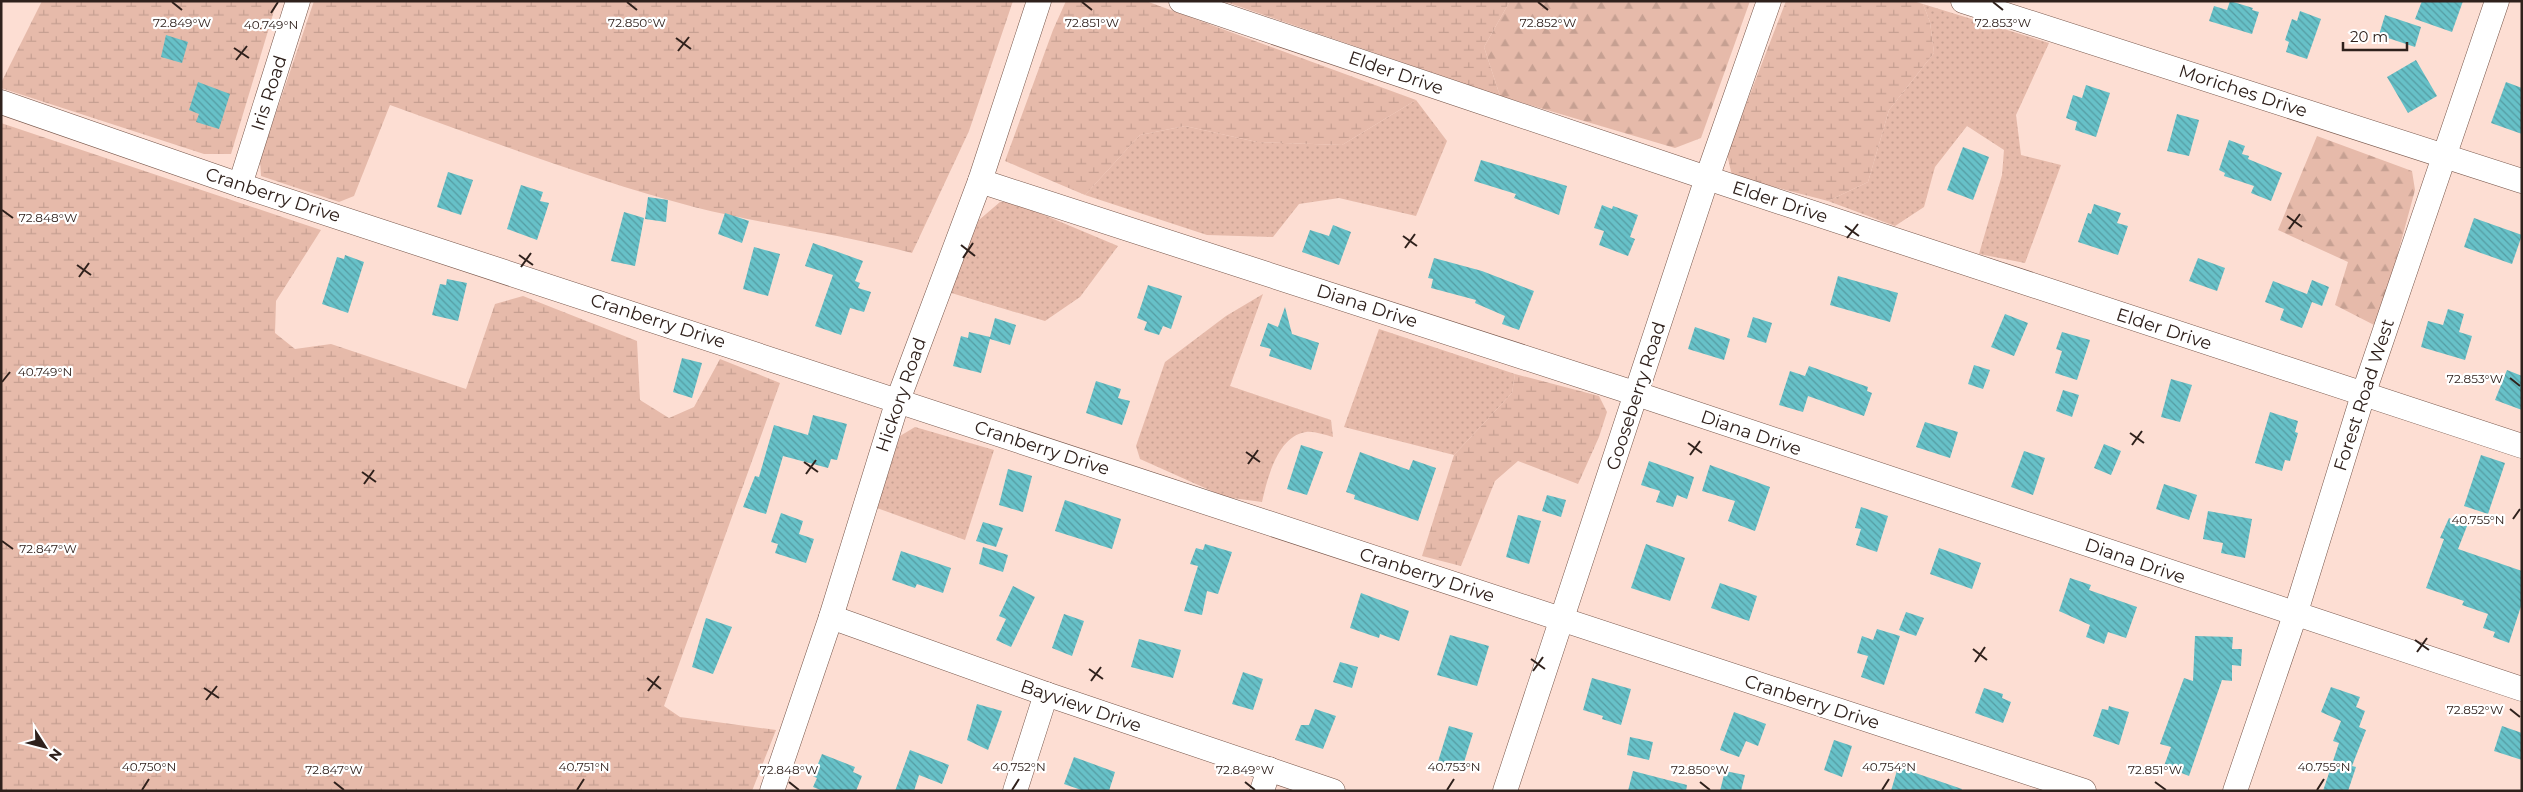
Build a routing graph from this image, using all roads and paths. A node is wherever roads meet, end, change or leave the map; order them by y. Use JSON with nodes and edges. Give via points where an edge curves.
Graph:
{"nodes":[{"id":1,"x":298,"y":1,"type":"edge"},
{"id":2,"x":1039,"y":1,"type":"edge"},
{"id":3,"x":1181,"y":1,"type":"edge"},
{"id":4,"x":1769,"y":1,"type":"edge"},
{"id":5,"x":1963,"y":1,"type":"edge"},
{"id":6,"x":2497,"y":1,"type":"edge"},
{"id":7,"x":1,"y":102,"type":"edge"},
{"id":8,"x":2446,"y":156,"type":"junction"},
{"id":9,"x":1707,"y":178,"type":"junction"},
{"id":10,"x":2522,"y":180,"type":"edge"},
{"id":11,"x":980,"y":181,"type":"junction"},
{"id":12,"x":240,"y":184,"type":"junction"},
{"id":13,"x":1637,"y":394,"type":"junction"},
{"id":14,"x":2364,"y":395,"type":"junction"},
{"id":15,"x":898,"y":400,"type":"junction"},
{"id":16,"x":2522,"y":446,"type":"edge"},
{"id":17,"x":2295,"y":615,"type":"junction"},
{"id":18,"x":831,"y":617,"type":"junction"},
{"id":19,"x":1561,"y":620,"type":"junction"},
{"id":20,"x":2522,"y":689,"type":"edge"},
{"id":21,"x":1046,"y":694,"type":"junction"},
{"id":22,"x":1265,"y":780,"type":"edge"},
{"id":23,"x":772,"y":791,"type":"edge"},
{"id":24,"x":1014,"y":791,"type":"edge"},
{"id":25,"x":1333,"y":791,"type":"edge"},
{"id":26,"x":1505,"y":791,"type":"edge"},
{"id":27,"x":2084,"y":791,"type":"edge"},
{"id":28,"x":2235,"y":791,"type":"edge"}],
"edges":[{"from":1,"to":12,"type":"street","name":"Iris Road"},
{"from":2,"to":11,"type":"street","name":"Hickory Road"},
{"from":3,"to":9,"type":"street","name":"Elder Drive"},
{"from":4,"to":9,"type":"street","name":"Gooseberry Road"},
{"from":5,"to":8,"type":"street","name":"Moriches Drive"},
{"from":6,"to":8,"type":"street","name":"Forest Road West"},
{"from":7,"to":12,"type":"street","name":"Cranberry Drive"},
{"from":8,"to":10,"type":"street","name":"Moriches Drive"},
{"from":8,"to":14,"type":"street","name":"Forest Road West"},
{"from":9,"to":13,"type":"street","name":"Gooseberry Road"},
{"from":9,"to":14,"type":"street","name":"Elder Drive"},
{"from":11,"to":13,"type":"street","name":"Diana Drive"},
{"from":11,"to":15,"type":"street","name":"Hickory Road"},
{"from":12,"to":15,"type":"street","name":"Cranberry Drive"},
{"from":13,"to":17,"type":"street","name":"Diana Drive"},
{"from":13,"to":19,"type":"street","name":"Gooseberry Road"},
{"from":14,"to":16,"type":"street","name":"Elder Drive"},
{"from":14,"to":17,"type":"street","name":"Forest Road West"},
{"from":15,"to":18,"type":"street","name":"Hickory Road"},
{"from":15,"to":19,"type":"street","name":"Cranberry Drive"},
{"from":17,"to":20,"type":"street","name":"Diana Drive"},
{"from":17,"to":28,"type":"street","name":"Forest Road West"},
{"from":18,"to":21,"type":"street","name":"Bayview Drive"},
{"from":18,"to":23,"type":"street","name":"Hickory Road"},
{"from":19,"to":26,"type":"street","name":"Gooseberry Road"},
{"from":19,"to":27,"type":"street","name":"Cranberry Drive"},
{"from":21,"to":22,"type":"street","name":"Bayview Drive"},
{"from":21,"to":24,"type":"street"},
{"from":22,"to":25,"type":"street","name":"Bayview Drive"}]}
